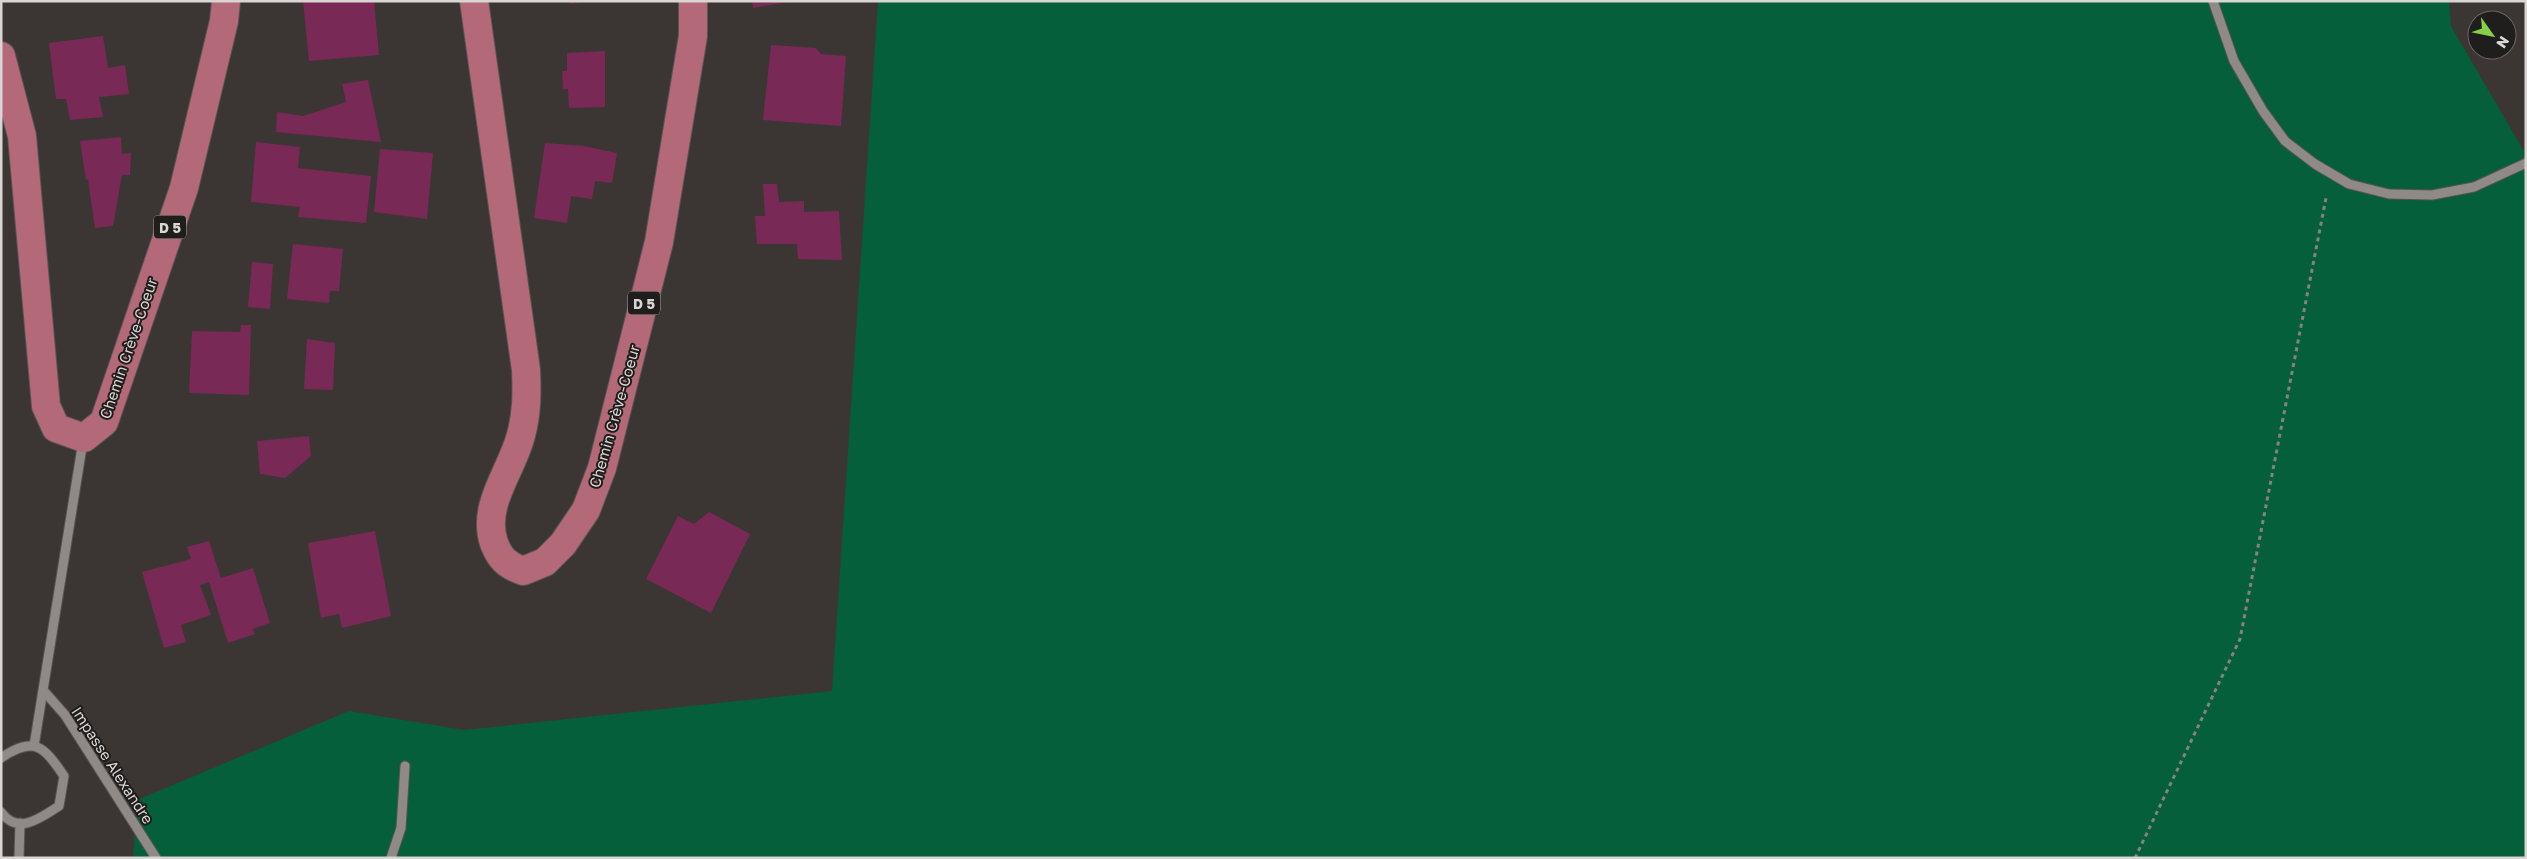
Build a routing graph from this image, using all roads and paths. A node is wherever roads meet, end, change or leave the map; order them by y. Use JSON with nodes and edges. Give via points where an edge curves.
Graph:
{"nodes":[{"id":1,"x":226,"y":1,"type":"edge"},
{"id":2,"x":474,"y":1,"type":"edge"},
{"id":3,"x":694,"y":1,"type":"edge"},
{"id":4,"x":2213,"y":1,"type":"edge"},
{"id":5,"x":1,"y":56,"type":"edge"},
{"id":6,"x":2526,"y":163,"type":"edge"},
{"id":7,"x":2330,"y":173,"type":"junction"},
{"id":8,"x":84,"y":438,"type":"junction"},
{"id":9,"x":43,"y":690,"type":"junction"},
{"id":10,"x":34,"y":746,"type":"junction"},
{"id":11,"x":1,"y":758,"type":"edge"},
{"id":12,"x":405,"y":766,"type":"dead end"},
{"id":13,"x":1,"y":812,"type":"edge"},
{"id":14,"x":20,"y":823,"type":"junction"},
{"id":15,"x":19,"y":858,"type":"edge"},
{"id":16,"x":156,"y":858,"type":"edge"},
{"id":17,"x":392,"y":858,"type":"edge"},
{"id":18,"x":2135,"y":858,"type":"edge"}],
"edges":[{"from":1,"to":8,"type":"main road","name":"Chemin Crève-Coeur","number":"D 5","via":[[184,188],[104,422]]},
{"from":2,"to":3,"type":"main road","name":"Chemin Crève-Coeur","number":"D 5","via":[[526,370],[527,408],[521,437],[500,485],[490,530],[507,565],[523,571],[545,562],[563,544],[586,510],[602,468],[659,242],[693,36]]},
{"from":4,"to":7,"type":"street","via":[[2234,61],[2263,111],[2285,141]]},
{"from":5,"to":8,"type":"main road","via":[[22,136],[46,406],[56,428]]},
{"from":6,"to":7,"type":"street","via":[[2474,187],[2432,195],[2389,194],[2349,184]]},
{"from":7,"to":18,"type":"path","via":[[2240,639]]},
{"from":8,"to":9,"type":"street"},
{"from":9,"to":10,"type":"street"},
{"from":9,"to":16,"type":"street","name":"Impasse Alexandre","via":[[65,715]]},
{"from":10,"to":11,"type":"street","via":[[18,747]]},
{"from":10,"to":14,"type":"street","via":[[47,752],[64,776],[59,806],[34,822]]},
{"from":12,"to":17,"type":"street","via":[[401,828]]},
{"from":13,"to":14,"type":"street"},
{"from":14,"to":15,"type":"street"}]}
